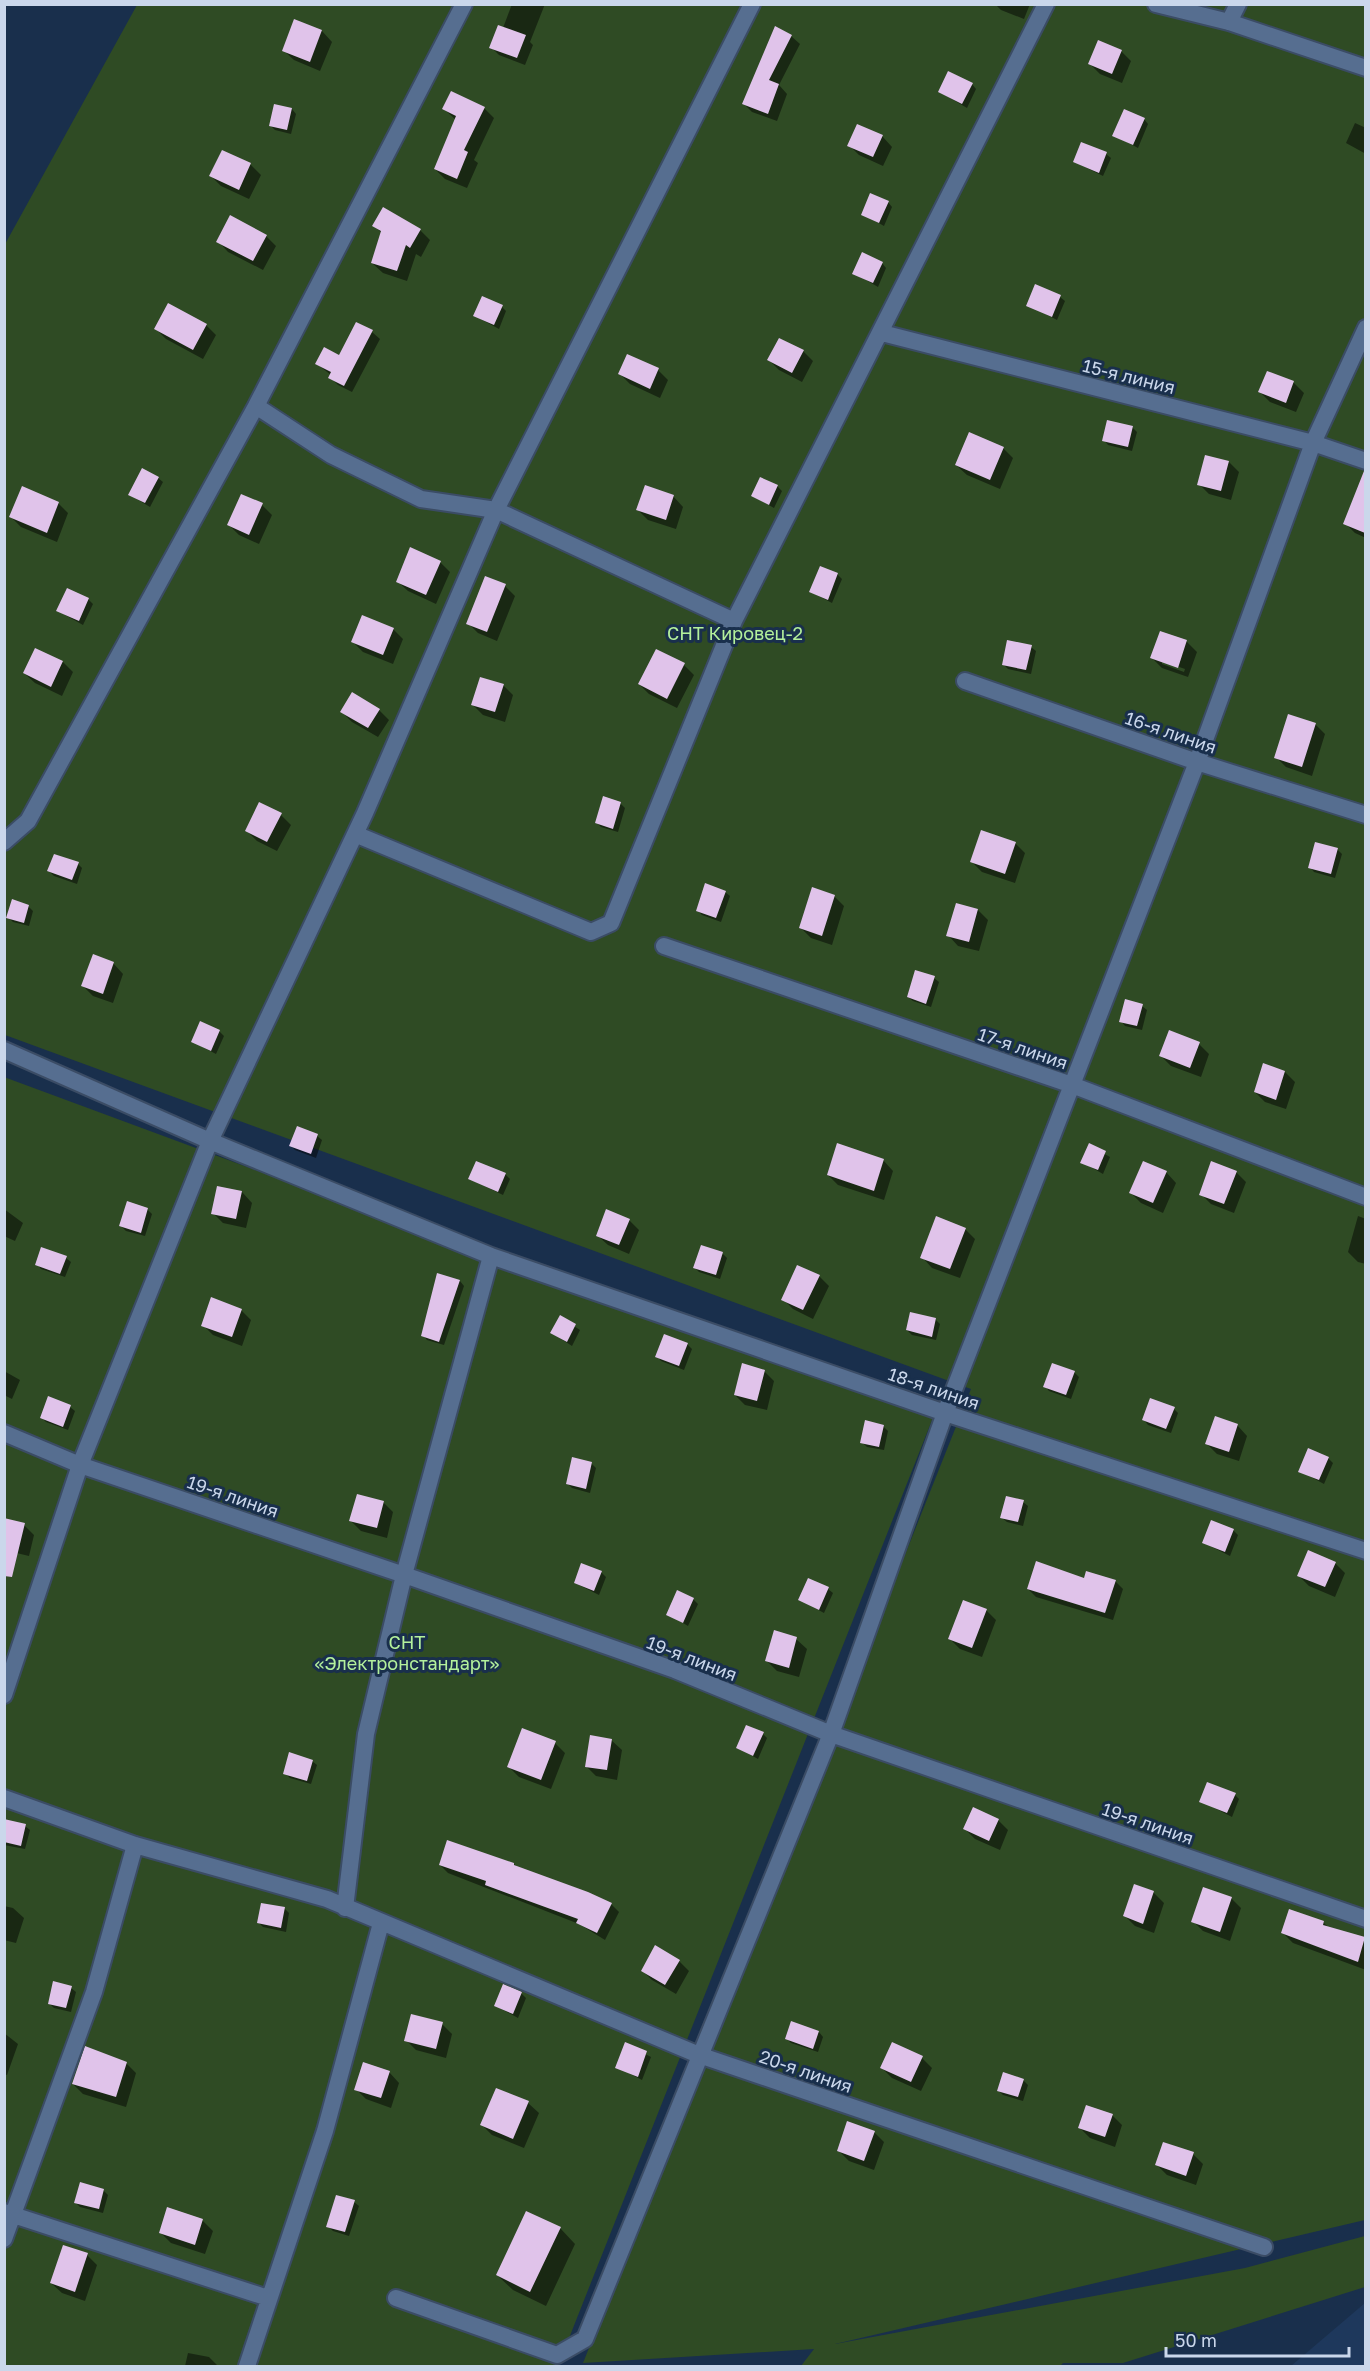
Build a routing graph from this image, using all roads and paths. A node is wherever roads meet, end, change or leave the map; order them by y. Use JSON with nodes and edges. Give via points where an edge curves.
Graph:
{"nodes":[{"id":1,"x":464,"y":4,"type":"edge"},
{"id":2,"x":752,"y":4,"type":"edge"},
{"id":3,"x":1046,"y":4,"type":"edge"},
{"id":4,"x":1156,"y":4,"type":"edge"},
{"id":5,"x":1238,"y":4,"type":"edge"},
{"id":6,"x":1229,"y":22,"type":"junction"},
{"id":7,"x":1365,"y":68,"type":"edge"},
{"id":8,"x":1365,"y":328,"type":"edge"},
{"id":9,"x":882,"y":333,"type":"junction"},
{"id":10,"x":256,"y":406,"type":"junction"},
{"id":11,"x":1313,"y":443,"type":"junction"},
{"id":12,"x":1365,"y":461,"type":"edge"},
{"id":13,"x":496,"y":510,"type":"junction"},
{"id":14,"x":734,"y":621,"type":"junction"},
{"id":15,"x":965,"y":681,"type":"dead end"},
{"id":16,"x":1197,"y":762,"type":"junction"},
{"id":17,"x":1365,"y":815,"type":"edge"},
{"id":18,"x":355,"y":834,"type":"junction"},
{"id":19,"x":4,"y":842,"type":"edge"},
{"id":20,"x":664,"y":946,"type":"dead end"},
{"id":21,"x":4,"y":1050,"type":"edge"},
{"id":22,"x":1072,"y":1085,"type":"junction"},
{"id":23,"x":210,"y":1140,"type":"junction"},
{"id":24,"x":1365,"y":1197,"type":"edge"},
{"id":25,"x":491,"y":1256,"type":"junction"},
{"id":26,"x":945,"y":1413,"type":"junction"},
{"id":27,"x":4,"y":1433,"type":"edge"},
{"id":28,"x":80,"y":1465,"type":"junction"},
{"id":29,"x":1365,"y":1551,"type":"edge"},
{"id":30,"x":404,"y":1575,"type":"junction"},
{"id":31,"x":4,"y":1695,"type":"edge"},
{"id":32,"x":831,"y":1734,"type":"junction"},
{"id":33,"x":4,"y":1798,"type":"edge"},
{"id":34,"x":135,"y":1845,"type":"junction"},
{"id":35,"x":345,"y":1908,"type":"junction"},
{"id":36,"x":1365,"y":1919,"type":"edge"},
{"id":37,"x":381,"y":1923,"type":"junction"},
{"id":38,"x":699,"y":2055,"type":"junction"},
{"id":39,"x":9,"y":2213,"type":"edge"},
{"id":40,"x":4,"y":2239,"type":"edge"},
{"id":41,"x":1264,"y":2247,"type":"dead end"},
{"id":42,"x":268,"y":2298,"type":"junction"},
{"id":43,"x":396,"y":2298,"type":"dead end"},
{"id":44,"x":247,"y":2367,"type":"edge"}],
"edges":[{"from":1,"to":10,"type":"street"},
{"from":2,"to":13,"type":"street"},
{"from":3,"to":9,"type":"street"},
{"from":4,"to":6,"type":"street"},
{"from":5,"to":6,"type":"street"},
{"from":6,"to":7,"type":"street"},
{"from":8,"to":11,"type":"street"},
{"from":9,"to":11,"type":"street","name":"15-я линия"},
{"from":9,"to":14,"type":"street"},
{"from":10,"to":13,"type":"street","via":[[331,455],[421,499]]},
{"from":10,"to":19,"type":"street","via":[[28,821]]},
{"from":11,"to":12,"type":"street","name":"15-я линия"},
{"from":11,"to":16,"type":"street"},
{"from":13,"to":14,"type":"street"},
{"from":13,"to":18,"type":"street"},
{"from":14,"to":18,"type":"street","via":[[611,923],[591,932]]},
{"from":15,"to":16,"type":"street","name":"16-я линия"},
{"from":16,"to":17,"type":"street","name":"16-я линия"},
{"from":16,"to":22,"type":"street"},
{"from":18,"to":23,"type":"street"},
{"from":20,"to":22,"type":"street","name":"17-я линия"},
{"from":21,"to":23,"type":"street","name":"18-я линия"},
{"from":22,"to":24,"type":"street","name":"17-я линия"},
{"from":22,"to":26,"type":"street"},
{"from":23,"to":25,"type":"street","name":"18-я линия"},
{"from":23,"to":28,"type":"street"},
{"from":25,"to":26,"type":"street","name":"18-я линия"},
{"from":25,"to":30,"type":"street"},
{"from":26,"to":29,"type":"street","name":"18-я линия"},
{"from":26,"to":32,"type":"street"},
{"from":27,"to":28,"type":"street","name":"19-я линия"},
{"from":28,"to":30,"type":"street","name":"19-я линия"},
{"from":28,"to":31,"type":"street"},
{"from":30,"to":32,"type":"street","name":"19-я линия","via":[[675,1670]]},
{"from":30,"to":35,"type":"street","via":[[366,1734]]},
{"from":32,"to":36,"type":"street","name":"19-я линия"},
{"from":32,"to":38,"type":"street"},
{"from":33,"to":34,"type":"street","name":"20-я линия"},
{"from":34,"to":35,"type":"street","name":"20-я линия","via":[[327,1899]]},
{"from":34,"to":39,"type":"street","via":[[94,1992]]},
{"from":35,"to":37,"type":"street","name":"20-я линия"},
{"from":37,"to":38,"type":"street","name":"20-я линия"},
{"from":37,"to":42,"type":"street","via":[[325,2131]]},
{"from":38,"to":41,"type":"street","name":"20-я линия"},
{"from":38,"to":43,"type":"street","via":[[585,2339],[557,2355]]},
{"from":39,"to":40,"type":"street"},
{"from":39,"to":42,"type":"street"},
{"from":42,"to":44,"type":"street"}]}
